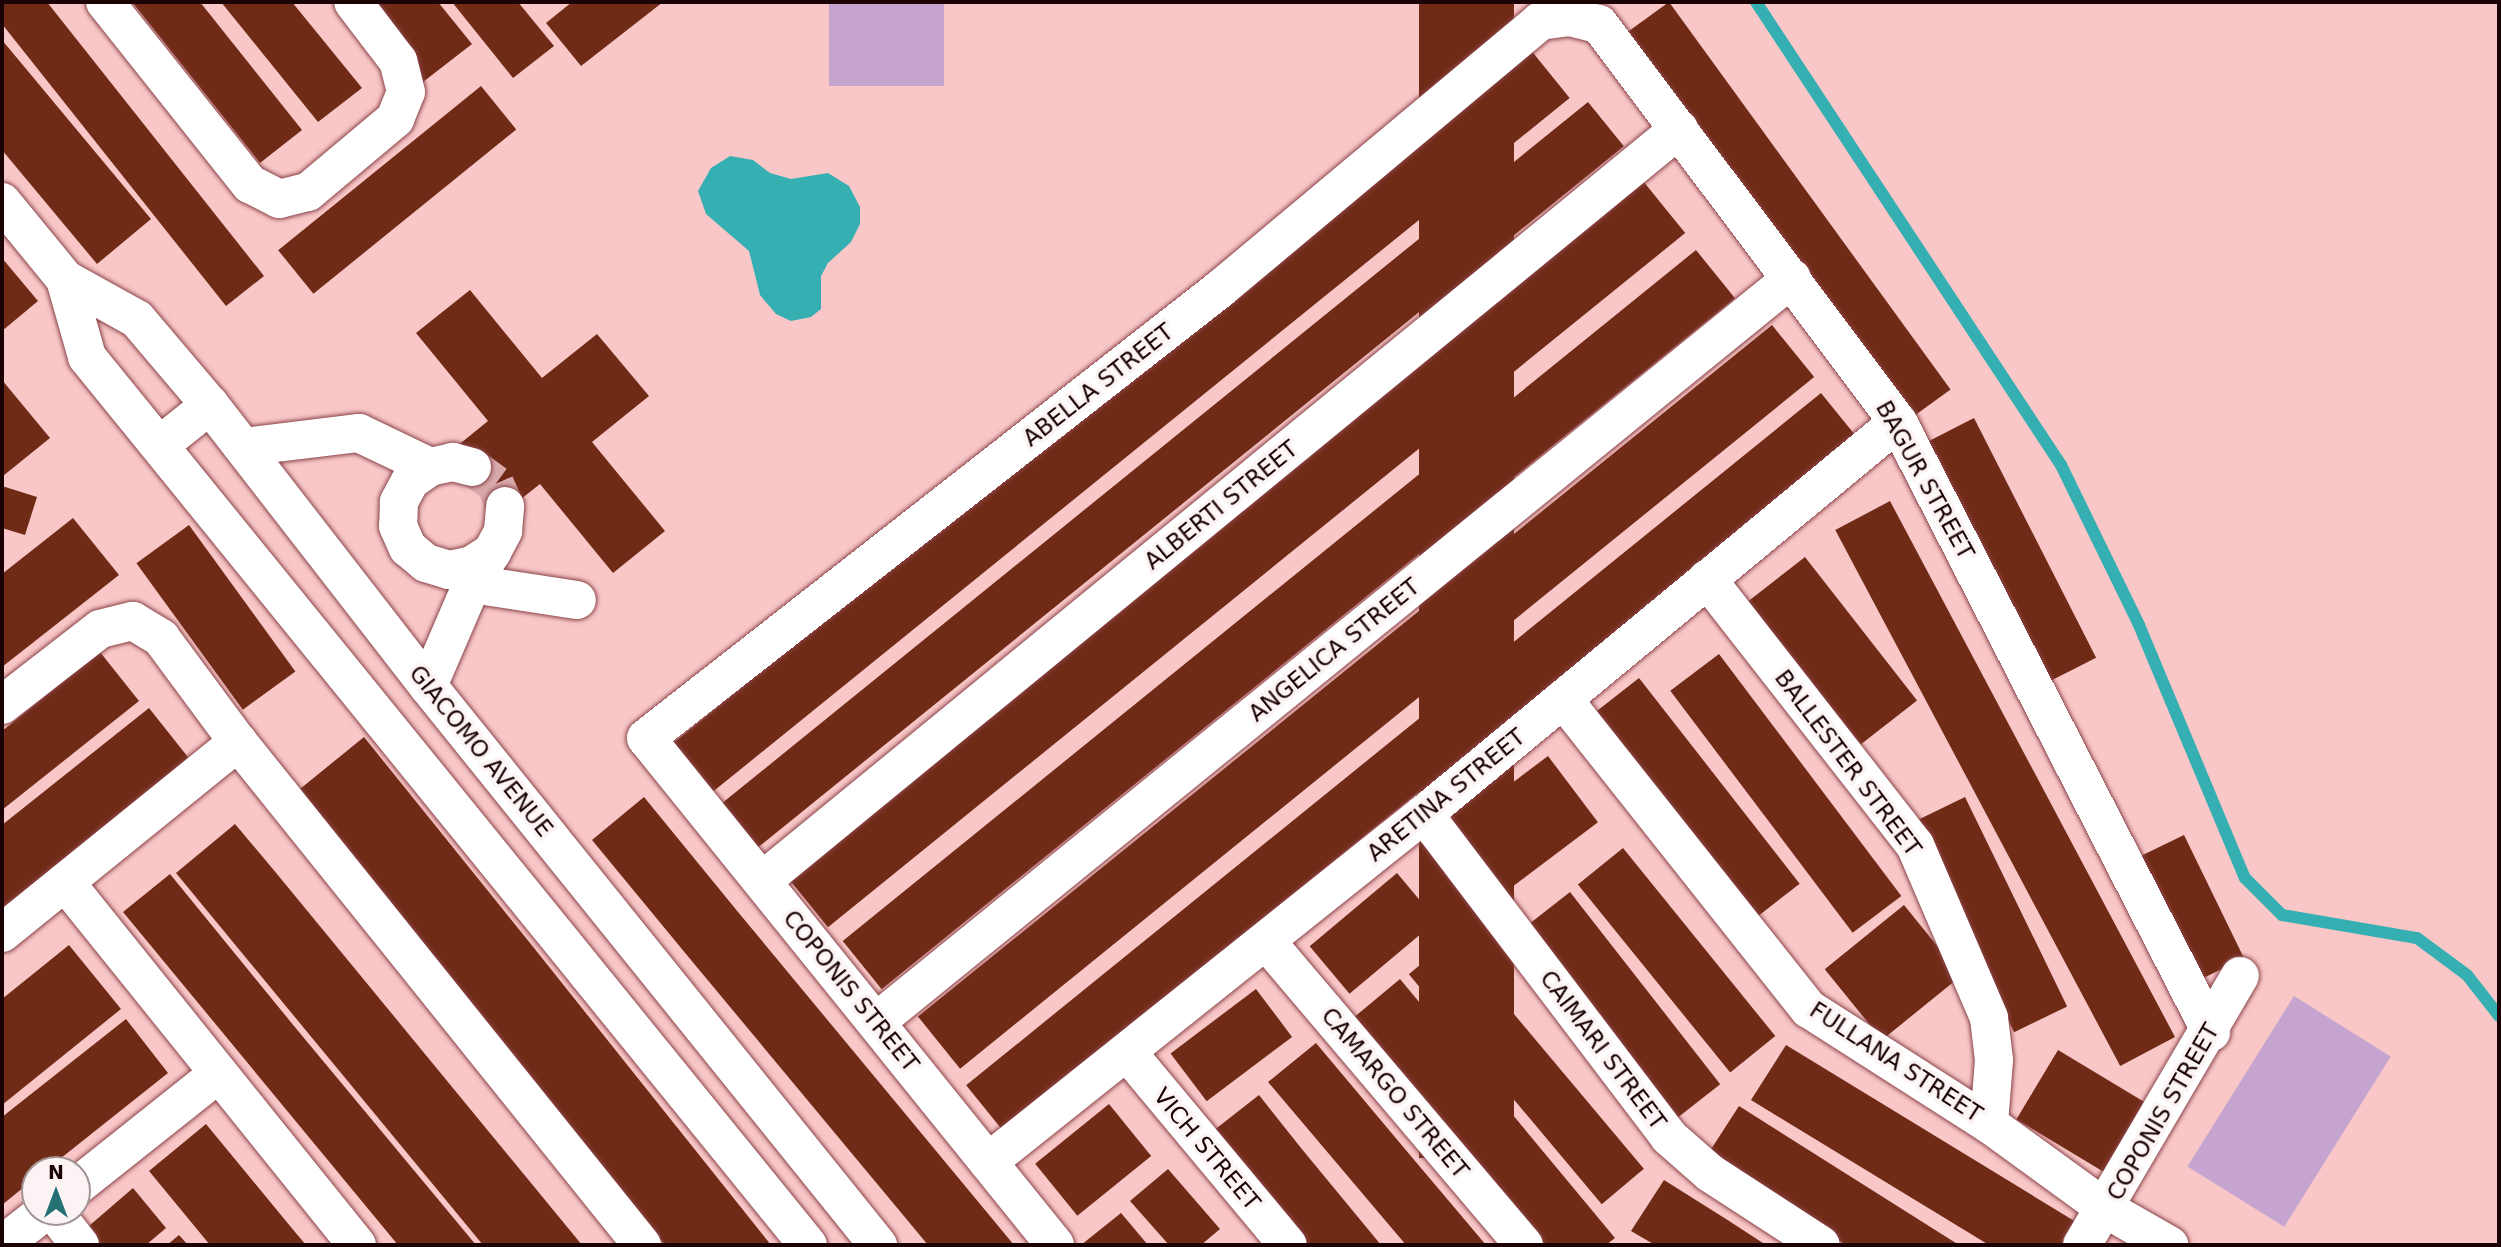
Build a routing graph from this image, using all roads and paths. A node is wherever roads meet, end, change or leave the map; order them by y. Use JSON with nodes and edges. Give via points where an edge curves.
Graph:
{"nodes":[{"id":1,"x":106,"y":2,"type":"edge"},
{"id":2,"x":353,"y":2,"type":"edge"},
{"id":3,"x":1540,"y":21,"type":"joint"},
{"id":4,"x":1679,"y":129,"type":"junction"},
{"id":5,"x":2,"y":202,"type":"edge"},
{"id":6,"x":1792,"y":278,"type":"junction"},
{"id":7,"x":65,"y":279,"type":"junction"},
{"id":8,"x":210,"y":405,"type":"junction"},
{"id":9,"x":1898,"y":422,"type":"junction"},
{"id":10,"x":160,"y":445,"type":"junction"},
{"id":11,"x":243,"y":447,"type":"junction"},
{"id":12,"x":430,"y":467,"type":"junction"},
{"id":13,"x":472,"y":467,"type":"tunnel mouth"},
{"id":14,"x":505,"y":506,"type":"tunnel mouth"},
{"id":15,"x":492,"y":552,"type":"junction"},
{"id":16,"x":1707,"y":579,"type":"junction"},
{"id":17,"x":472,"y":584,"type":"junction"},
{"id":18,"x":577,"y":600,"type":"dead end"},
{"id":19,"x":428,"y":686,"type":"junction"},
{"id":20,"x":1563,"y":699,"type":"junction"},
{"id":21,"x":2,"y":705,"type":"edge"},
{"id":22,"x":646,"y":738,"type":"joint"},
{"id":23,"x":238,"y":742,"type":"junction"},
{"id":24,"x":1424,"y":814,"type":"junction"},
{"id":25,"x":762,"y":881,"type":"junction"},
{"id":26,"x":65,"y":882,"type":"junction"},
{"id":27,"x":2,"y":933,"type":"edge"},
{"id":28,"x":1266,"y":941,"type":"junction"},
{"id":29,"x":2240,"y":976,"type":"dead end"},
{"id":30,"x":876,"y":1022,"type":"junction"},
{"id":31,"x":2211,"y":1032,"type":"junction"},
{"id":32,"x":1127,"y":1052,"type":"junction"},
{"id":33,"x":219,"y":1073,"type":"junction"},
{"id":34,"x":1989,"y":1124,"type":"junction"},
{"id":35,"x":988,"y":1162,"type":"junction"},
{"id":36,"x":91,"y":1175,"type":"edge"},
{"id":37,"x":2106,"y":1209,"type":"junction"},
{"id":38,"x":26,"y":1226,"type":"edge"},
{"id":39,"x":65,"y":1226,"type":"edge"},
{"id":40,"x":2,"y":1245,"type":"edge"},
{"id":41,"x":80,"y":1245,"type":"edge"},
{"id":42,"x":357,"y":1245,"type":"edge"},
{"id":43,"x":642,"y":1245,"type":"edge"},
{"id":44,"x":808,"y":1245,"type":"edge"},
{"id":45,"x":878,"y":1245,"type":"edge"},
{"id":46,"x":1055,"y":1245,"type":"edge"},
{"id":47,"x":1288,"y":1245,"type":"edge"},
{"id":48,"x":1524,"y":1245,"type":"edge"},
{"id":49,"x":1821,"y":1245,"type":"edge"},
{"id":50,"x":2082,"y":1245,"type":"edge"},
{"id":51,"x":2169,"y":1245,"type":"edge"}],
"edges":[{"from":1,"to":2,"type":"street","via":[[250,184],[279,199],[308,192],[395,119],[407,92],[398,61]]},
{"from":3,"to":4,"type":"street","name":"BAGUR STREET","via":[[1570,17],[1599,24]]},
{"from":3,"to":22,"type":"street","name":"ABELLA STREET","via":[[1220,289]]},
{"from":4,"to":6,"type":"street","name":"BAGUR STREET"},
{"from":4,"to":25,"type":"street","name":"ALBERTI STREET"},
{"from":5,"to":7,"type":"street","name":"GIACOMO AVENUE"},
{"from":6,"to":9,"type":"street","name":"BAGUR STREET"},
{"from":6,"to":30,"type":"street","name":"ANGELICA STREET"},
{"from":7,"to":8,"type":"street","name":"GIACOMO AVENUE","via":[[137,319]]},
{"from":7,"to":10,"type":"street","name":"GIACOMO AVENUE","via":[[87,358]]},
{"from":8,"to":10,"type":"street"},
{"from":8,"to":11,"type":"street","name":"GIACOMO AVENUE"},
{"from":9,"to":16,"type":"street","name":"ARETINA STREET"},
{"from":9,"to":31,"type":"street","name":"BAGUR STREET"},
{"from":10,"to":44,"type":"street","name":"GIACOMO AVENUE"},
{"from":11,"to":12,"type":"street","via":[[359,433]]},
{"from":11,"to":19,"type":"street","name":"GIACOMO AVENUE"},
{"from":12,"to":13,"type":"street","via":[[453,462]]},
{"from":12,"to":15,"type":"street","via":[[410,481],[400,502],[398,526],[408,548],[426,563],[449,569],[472,565]]},
{"from":14,"to":15,"type":"street","via":[[503,531]]},
{"from":15,"to":17,"type":"street"},
{"from":16,"to":20,"type":"street","name":"ARETINA STREET"},
{"from":16,"to":34,"type":"street","name":"BALLESTER STREET","via":[[1915,845],[1989,1018],[1994,1060]]},
{"from":17,"to":18,"type":"street"},
{"from":17,"to":19,"type":"street"},
{"from":19,"to":45,"type":"street","name":"GIACOMO AVENUE"},
{"from":20,"to":24,"type":"street","name":"ARETINA STREET"},
{"from":20,"to":34,"type":"street","name":"FULLANA STREET","via":[[1809,1009]]},
{"from":21,"to":23,"type":"street","via":[[100,629],[132,621],[161,638]]},
{"from":22,"to":25,"type":"street","name":"COPONIS STREET"},
{"from":23,"to":26,"type":"street"},
{"from":23,"to":43,"type":"street"},
{"from":24,"to":28,"type":"street","name":"ARETINA STREET"},
{"from":24,"to":49,"type":"street","name":"CAIMARI STREET","via":[[1669,1137],[1710,1173]]},
{"from":25,"to":30,"type":"street","name":"COPONIS STREET"},
{"from":26,"to":27,"type":"street"},
{"from":26,"to":33,"type":"street"},
{"from":28,"to":32,"type":"street","name":"ARETINA STREET"},
{"from":28,"to":48,"type":"street","name":"CAMARGO STREET"},
{"from":29,"to":31,"type":"street","name":"COPONIS STREET"},
{"from":30,"to":35,"type":"street","name":"COPONIS STREET"},
{"from":31,"to":37,"type":"street","name":"COPONIS STREET"},
{"from":32,"to":35,"type":"street","name":"ARETINA STREET"},
{"from":32,"to":47,"type":"street","name":"VICH STREET"},
{"from":33,"to":36,"type":"street"},
{"from":33,"to":42,"type":"street"},
{"from":34,"to":37,"type":"street","name":"FULLANA STREET"},
{"from":35,"to":46,"type":"street","name":"COPONIS STREET"},
{"from":37,"to":50,"type":"street","name":"COPONIS STREET"},
{"from":37,"to":51,"type":"street","name":"FULLANA STREET"},
{"from":38,"to":40,"type":"street"},
{"from":39,"to":41,"type":"street"}]}
